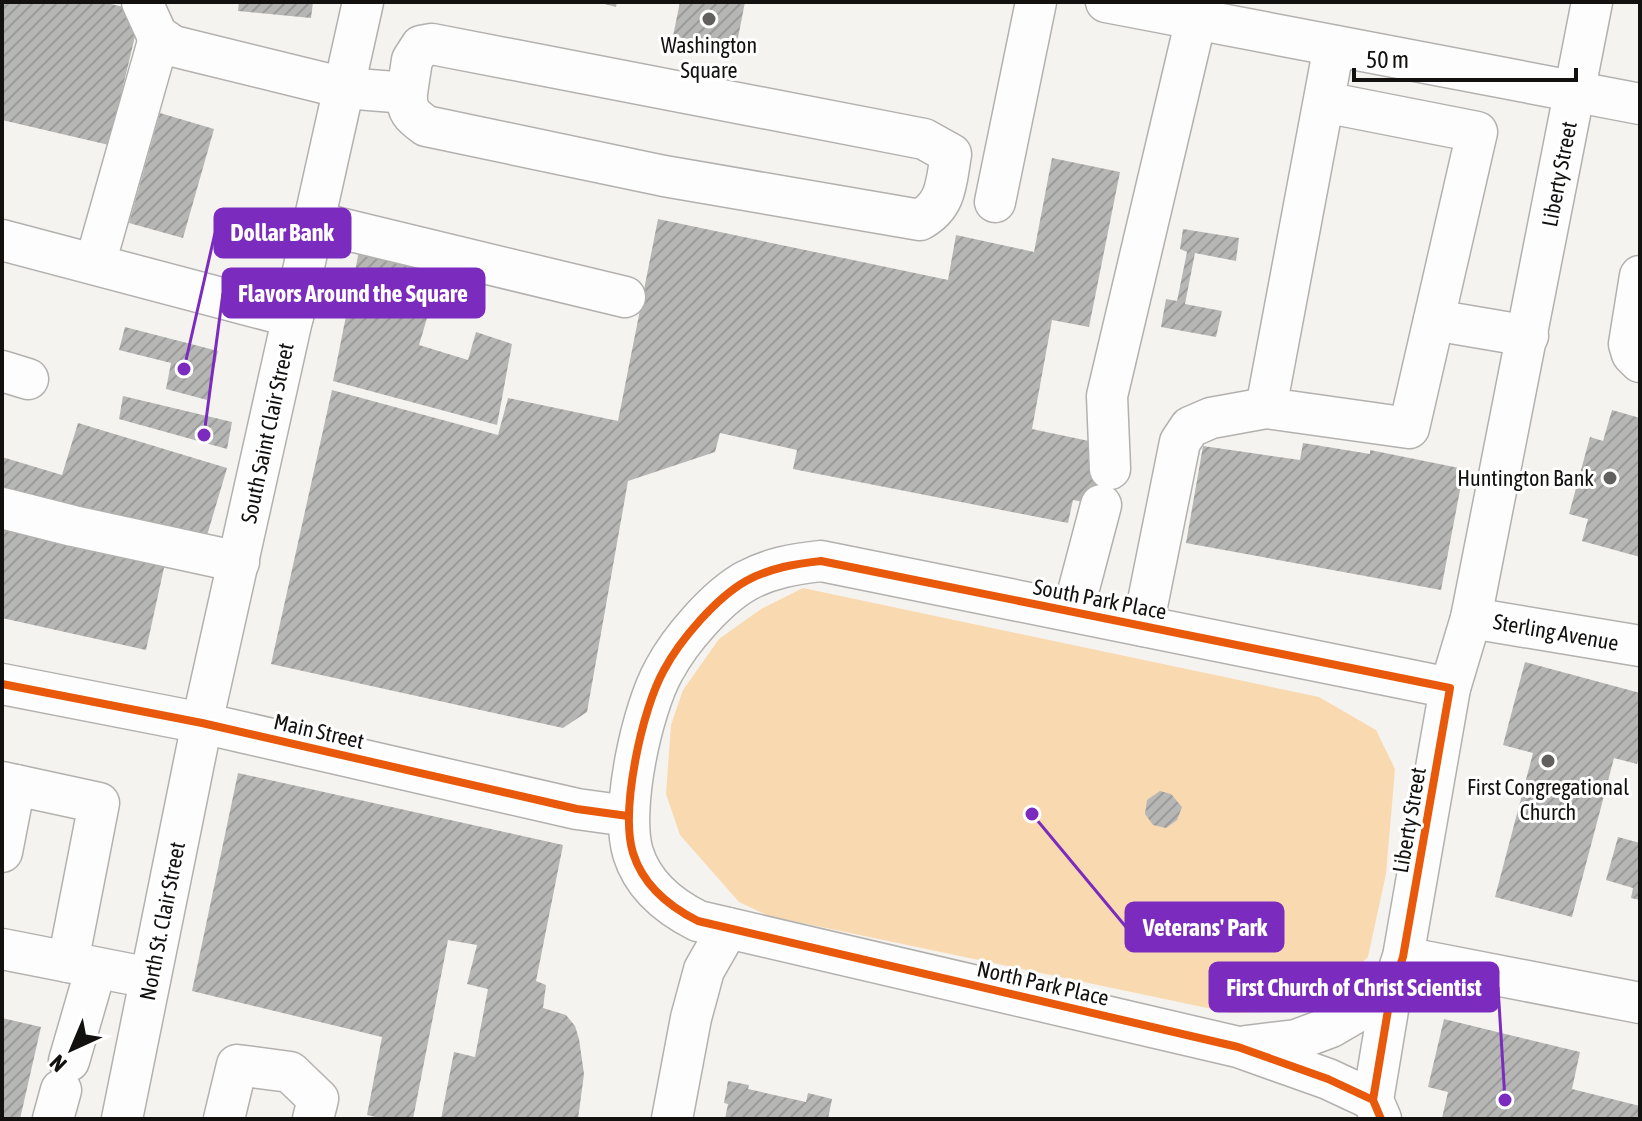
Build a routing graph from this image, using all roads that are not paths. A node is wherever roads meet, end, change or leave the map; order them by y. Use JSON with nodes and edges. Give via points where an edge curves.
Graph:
{"nodes":[{"id":1,"x":142,"y":2,"type":"edge"},
{"id":2,"x":363,"y":2,"type":"edge"},
{"id":3,"x":1036,"y":2,"type":"edge"},
{"id":4,"x":1106,"y":2,"type":"edge"},
{"id":5,"x":1592,"y":2,"type":"edge"},
{"id":6,"x":1196,"y":19,"type":"junction"},
{"id":7,"x":159,"y":38,"type":"junction"},
{"id":8,"x":1334,"y":46,"type":"junction"},
{"id":9,"x":344,"y":88,"type":"junction"},
{"id":10,"x":1576,"y":92,"type":"junction"},
{"id":11,"x":407,"y":93,"type":"junction"},
{"id":12,"x":1324,"y":102,"type":"junction"},
{"id":13,"x":1640,"y":104,"type":"edge"},
{"id":14,"x":995,"y":202,"type":"dead end"},
{"id":15,"x":314,"y":222,"type":"junction"},
{"id":16,"x":2,"y":240,"type":"edge"},
{"id":17,"x":95,"y":264,"type":"junction"},
{"id":18,"x":1640,"y":276,"type":"edge"},
{"id":19,"x":625,"y":297,"type":"dead end"},
{"id":20,"x":293,"y":317,"type":"junction"},
{"id":21,"x":1434,"y":320,"type":"junction"},
{"id":22,"x":1528,"y":336,"type":"junction"},
{"id":23,"x":1640,"y":362,"type":"edge"},
{"id":24,"x":1266,"y":408,"type":"junction"},
{"id":25,"x":2,"y":508,"type":"edge"},
{"id":26,"x":239,"y":562,"type":"junction"},
{"id":27,"x":1073,"y":611,"type":"junction"},
{"id":28,"x":1471,"y":618,"type":"junction"},
{"id":29,"x":1143,"y":626,"type":"junction"},
{"id":30,"x":1640,"y":646,"type":"edge"},
{"id":31,"x":2,"y":684,"type":"edge"},
{"id":32,"x":1450,"y":688,"type":"junction"},
{"id":33,"x":202,"y":723,"type":"junction"},
{"id":34,"x":9,"y":784,"type":"edge"},
{"id":35,"x":628,"y":816,"type":"junction"},
{"id":36,"x":2,"y":852,"type":"edge"},
{"id":37,"x":713,"y":924,"type":"junction"},
{"id":38,"x":2,"y":949,"type":"edge"},
{"id":39,"x":82,"y":965,"type":"junction"},
{"id":40,"x":1397,"y":975,"type":"junction"},
{"id":41,"x":150,"y":978,"type":"junction"},
{"id":42,"x":1640,"y":1003,"type":"edge"},
{"id":43,"x":1238,"y":1047,"type":"junction"},
{"id":44,"x":61,"y":1090,"type":"edge"},
{"id":45,"x":1377,"y":1110,"type":"edge"},
{"id":46,"x":122,"y":1119,"type":"edge"},
{"id":47,"x":224,"y":1119,"type":"edge"},
{"id":48,"x":313,"y":1119,"type":"edge"},
{"id":49,"x":672,"y":1119,"type":"edge"}],
"edges":[{"from":1,"to":7,"type":"street"},
{"from":2,"to":9,"type":"street","name":"South Saint Clair Street"},
{"from":3,"to":14,"type":"street"},
{"from":4,"to":6,"type":"street"},
{"from":5,"to":10,"type":"street","name":"Liberty Street"},
{"from":6,"to":8,"type":"street"},
{"from":6,"to":27,"type":"street","via":[[1107,396],[1106,487]]},
{"from":7,"to":9,"type":"street","via":[[173,46]]},
{"from":7,"to":17,"type":"street"},
{"from":8,"to":10,"type":"street"},
{"from":8,"to":12,"type":"street"},
{"from":9,"to":11,"type":"street"},
{"from":9,"to":15,"type":"street","name":"South Saint Clair Street"},
{"from":10,"to":13,"type":"street"},
{"from":10,"to":22,"type":"street","name":"Liberty Street"},
{"from":11,"to":11,"type":"street","via":[[412,117],[426,126],[664,176],[920,220],[934,212],[944,195],[951,154],[924,139],[432,44],[421,46],[412,60]]},
{"from":12,"to":21,"type":"street","via":[[1477,132]]},
{"from":12,"to":24,"type":"street"},
{"from":15,"to":19,"type":"street"},
{"from":15,"to":20,"type":"street","name":"South Saint Clair Street"},
{"from":16,"to":17,"type":"street"},
{"from":17,"to":20,"type":"street"},
{"from":18,"to":23,"type":"street","via":[[1629,344]]},
{"from":20,"to":26,"type":"street","name":"South Saint Clair Street"},
{"from":21,"to":22,"type":"street"},
{"from":21,"to":24,"type":"street","via":[[1409,428]]},
{"from":22,"to":28,"type":"street","name":"Liberty Street"},
{"from":24,"to":29,"type":"street","via":[[1211,418],[1190,427],[1180,442]]},
{"from":25,"to":26,"type":"street"},
{"from":26,"to":33,"type":"street","name":"South Saint Clair Street"},
{"from":27,"to":29,"type":"street","name":"South Park Place"},
{"from":27,"to":35,"type":"street","name":"South Park Place","via":[[821,561],[780,566],[744,582],[711,609],[664,670],[637,755]]},
{"from":28,"to":30,"type":"street","name":"Sterling Avenue"},
{"from":28,"to":32,"type":"street","name":"Liberty Street"},
{"from":29,"to":32,"type":"street","name":"South Park Place"},
{"from":31,"to":33,"type":"street","name":"Main Street"},
{"from":32,"to":40,"type":"street","name":"Liberty Street"},
{"from":33,"to":35,"type":"street","name":"Main Street","via":[[577,809]]},
{"from":33,"to":41,"type":"street","name":"North St. Clair Street"},
{"from":34,"to":36,"type":"street"},
{"from":34,"to":39,"type":"street","via":[[99,803]]},
{"from":35,"to":37,"type":"street","name":"North Park Place","via":[[633,854],[650,884],[673,908]]},
{"from":37,"to":43,"type":"street","name":"North Park Place"},
{"from":37,"to":49,"type":"street"},
{"from":38,"to":39,"type":"street"},
{"from":39,"to":41,"type":"street"},
{"from":39,"to":44,"type":"street"},
{"from":40,"to":42,"type":"street"},
{"from":40,"to":43,"type":"street","name":"North Park Place","via":[[1331,1027],[1296,1040]]},
{"from":40,"to":45,"type":"street","name":"Liberty Street"},
{"from":41,"to":46,"type":"street","name":"North St. Clair Street"},
{"from":43,"to":45,"type":"street","name":"North Park Place","via":[[1328,1079]]},
{"from":47,"to":48,"type":"street","via":[[237,1065],[290,1072],[318,1099]]}]}
